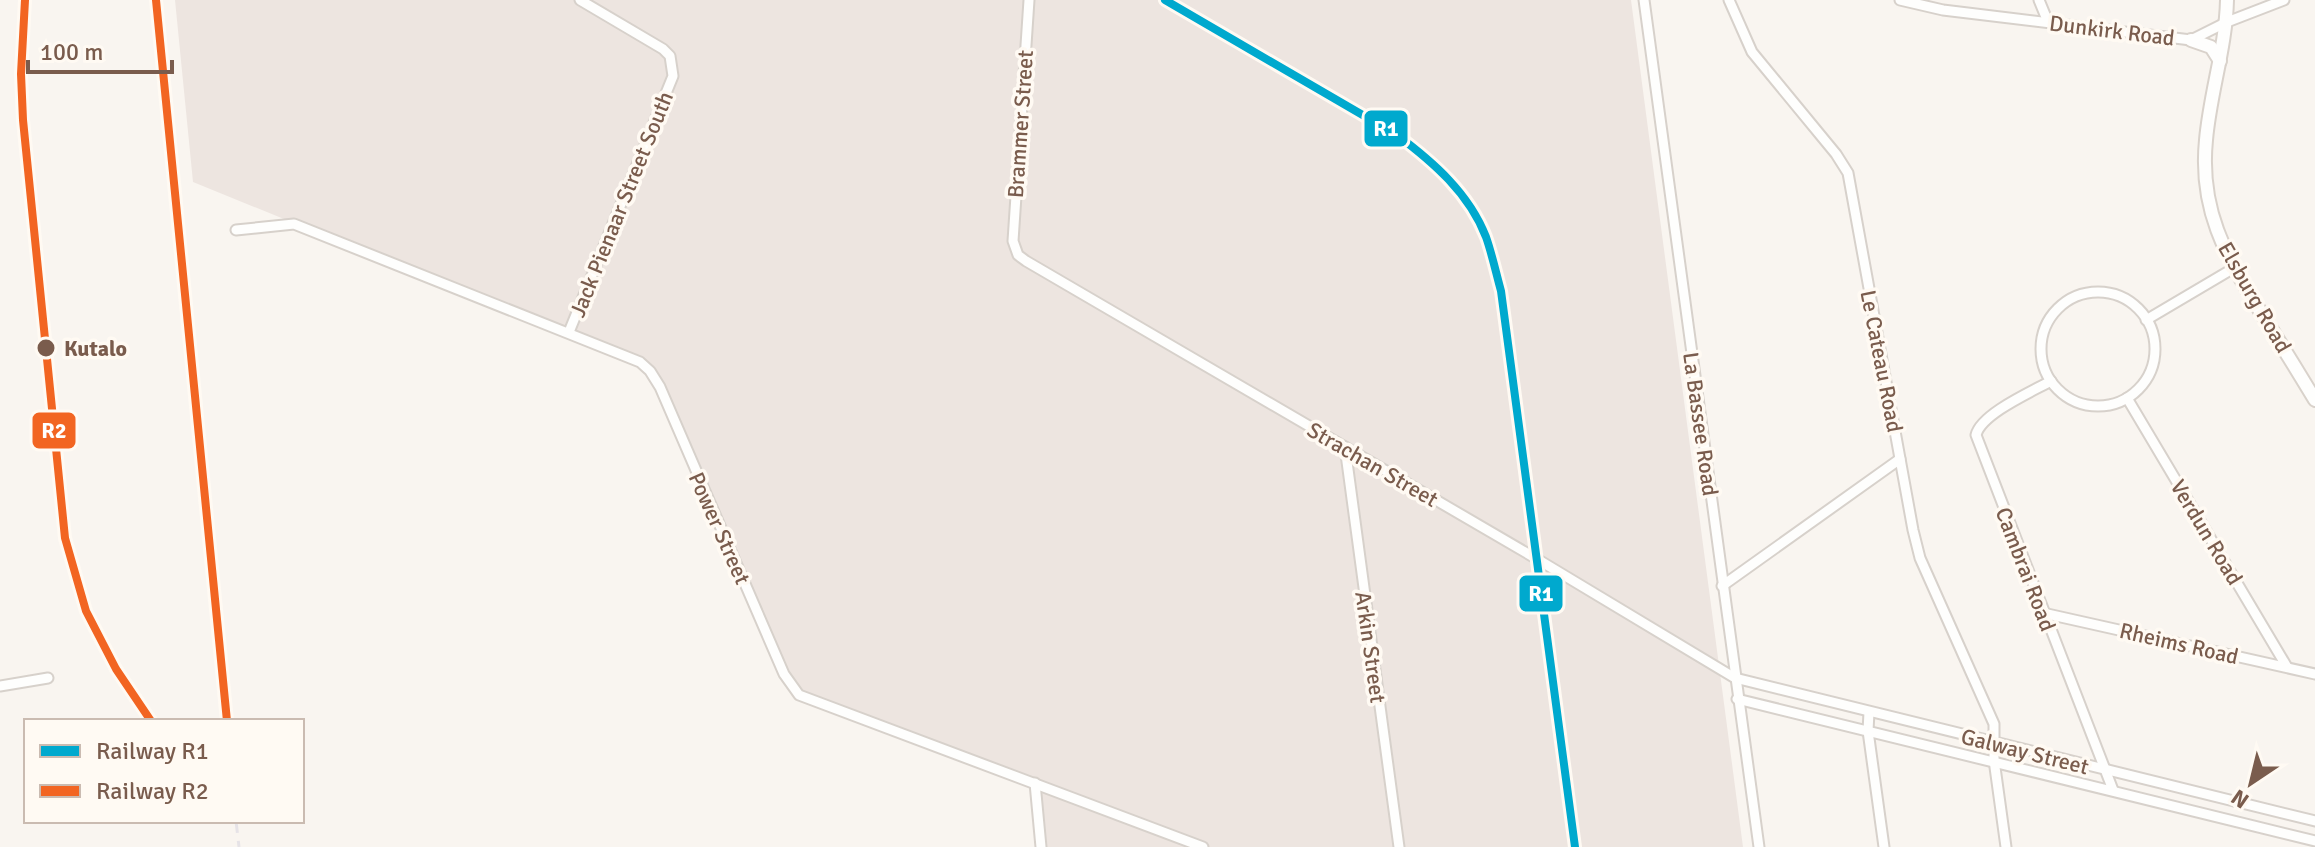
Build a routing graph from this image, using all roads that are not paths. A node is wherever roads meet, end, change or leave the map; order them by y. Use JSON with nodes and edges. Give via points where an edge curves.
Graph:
{"nodes":[{"id":1,"x":580,"y":0,"type":"edge"},
{"id":2,"x":1029,"y":0,"type":"edge"},
{"id":3,"x":1644,"y":0,"type":"edge"},
{"id":4,"x":1729,"y":0,"type":"edge"},
{"id":5,"x":1900,"y":0,"type":"edge"},
{"id":6,"x":2039,"y":0,"type":"edge"},
{"id":7,"x":2227,"y":0,"type":"edge"},
{"id":8,"x":2284,"y":0,"type":"edge"},
{"id":9,"x":2048,"y":22,"type":"junction"},
{"id":10,"x":2227,"y":22,"type":"junction"},
{"id":11,"x":2191,"y":40,"type":"junction"},
{"id":12,"x":2220,"y":61,"type":"junction"},
{"id":13,"x":236,"y":230,"type":"dead end"},
{"id":14,"x":1013,"y":248,"type":"joint"},
{"id":15,"x":2234,"y":268,"type":"junction"},
{"id":16,"x":2146,"y":320,"type":"junction"},
{"id":17,"x":569,"y":332,"type":"junction"},
{"id":18,"x":2051,"y":381,"type":"junction"},
{"id":19,"x":2127,"y":398,"type":"junction"},
{"id":20,"x":2315,"y":400,"type":"edge"},
{"id":21,"x":1345,"y":447,"type":"junction"},
{"id":22,"x":1900,"y":459,"type":"junction"},
{"id":23,"x":1722,"y":586,"type":"junction"},
{"id":24,"x":2043,"y":613,"type":"junction"},
{"id":25,"x":2287,"y":667,"type":"junction"},
{"id":26,"x":2315,"y":674,"type":"edge"},
{"id":27,"x":48,"y":678,"type":"dead end"},
{"id":28,"x":1735,"y":678,"type":"junction"},
{"id":29,"x":0,"y":686,"type":"edge"},
{"id":30,"x":1737,"y":699,"type":"junction"},
{"id":31,"x":1869,"y":712,"type":"junction"},
{"id":32,"x":1868,"y":731,"type":"junction"},
{"id":33,"x":1995,"y":743,"type":"junction"},
{"id":34,"x":1994,"y":760,"type":"junction"},
{"id":35,"x":2106,"y":772,"type":"junction"},
{"id":36,"x":1035,"y":783,"type":"junction"},
{"id":37,"x":2113,"y":790,"type":"junction"},
{"id":38,"x":2315,"y":821,"type":"edge"},
{"id":39,"x":2314,"y":843,"type":"edge"},
{"id":40,"x":1041,"y":847,"type":"edge"},
{"id":41,"x":1203,"y":847,"type":"edge"},
{"id":42,"x":1399,"y":847,"type":"edge"},
{"id":43,"x":1759,"y":847,"type":"edge"},
{"id":44,"x":1884,"y":847,"type":"edge"},
{"id":45,"x":2006,"y":847,"type":"edge"}],
"edges":[{"from":1,"to":17,"type":"street","name":"Jack Pienaar Street South","via":[[663,49],[670,56],[673,76]]},
{"from":2,"to":14,"type":"street","name":"Brammer Street"},
{"from":3,"to":23,"type":"street","name":"La Bassee Road"},
{"from":4,"to":22,"type":"street","name":"Le Cateau Road","via":[[1752,52],[1848,173]]},
{"from":5,"to":9,"type":"street","name":"Dunkirk Road"},
{"from":6,"to":9,"type":"street"},
{"from":7,"to":10,"type":"main road","name":"Elsburg Road"},
{"from":8,"to":10,"type":"street","name":"Dunkirk Road"},
{"from":9,"to":11,"type":"street","name":"Dunkirk Road"},
{"from":10,"to":11,"type":"street","name":"Dunkirk Road"},
{"from":10,"to":12,"type":"main road","name":"Elsburg Road"},
{"from":11,"to":12,"type":"main road","via":[[2211,47]]},
{"from":12,"to":15,"type":"main road","name":"Elsburg Road","via":[[2206,137],[2205,185],[2212,218]]},
{"from":13,"to":17,"type":"street","name":"Power Street","via":[[294,224]]},
{"from":14,"to":21,"type":"street","name":"Strachan Street","via":[[1026,261]]},
{"from":15,"to":16,"type":"street"},
{"from":15,"to":20,"type":"main road","name":"Elsburg Road"},
{"from":16,"to":18,"type":"street","via":[[2133,305],[2111,294],[2087,293],[2064,303],[2043,333],[2042,358]]},
{"from":16,"to":19,"type":"street","via":[[2154,345],[2152,365],[2143,384]]},
{"from":17,"to":36,"type":"street","name":"Power Street","via":[[650,371],[793,689],[807,700]]},
{"from":18,"to":19,"type":"street","via":[[2066,396],[2086,404],[2107,405]]},
{"from":18,"to":24,"type":"street","name":"Cambrai Road","via":[[1986,418],[1976,435]]},
{"from":19,"to":25,"type":"street","name":"Verdun Road"},
{"from":21,"to":28,"type":"street","name":"Strachan Street"},
{"from":21,"to":42,"type":"street","name":"Arkin Street"},
{"from":22,"to":23,"type":"street"},
{"from":22,"to":33,"type":"street","name":"Le Cateau Road","via":[[1920,558],[1994,724]]},
{"from":23,"to":28,"type":"street","name":"La Bassee Road"},
{"from":24,"to":25,"type":"street","name":"Rheims Road"},
{"from":24,"to":35,"type":"street","name":"Cambrai Road"},
{"from":25,"to":26,"type":"street","name":"Rheims Road"},
{"from":27,"to":29,"type":"street"},
{"from":28,"to":30,"type":"street","name":"La Bassee Road"},
{"from":28,"to":31,"type":"street","name":"Galway Street"},
{"from":30,"to":32,"type":"street","name":"Galway Street"},
{"from":30,"to":43,"type":"street","name":"La Bassee Road"},
{"from":31,"to":32,"type":"street"},
{"from":31,"to":33,"type":"street","name":"Galway Street"},
{"from":32,"to":34,"type":"street","name":"Galway Street"},
{"from":32,"to":44,"type":"street"},
{"from":33,"to":34,"type":"street","name":"Le Cateau Road"},
{"from":33,"to":35,"type":"street","name":"Galway Street"},
{"from":34,"to":37,"type":"street","name":"Galway Street"},
{"from":34,"to":45,"type":"street","name":"Le Cateau Road"},
{"from":35,"to":37,"type":"street","name":"Cambrai Road"},
{"from":35,"to":38,"type":"street","name":"Galway Street"},
{"from":36,"to":40,"type":"street"},
{"from":36,"to":41,"type":"street","name":"Power Street"},
{"from":37,"to":39,"type":"street","name":"Galway Street"}]}
